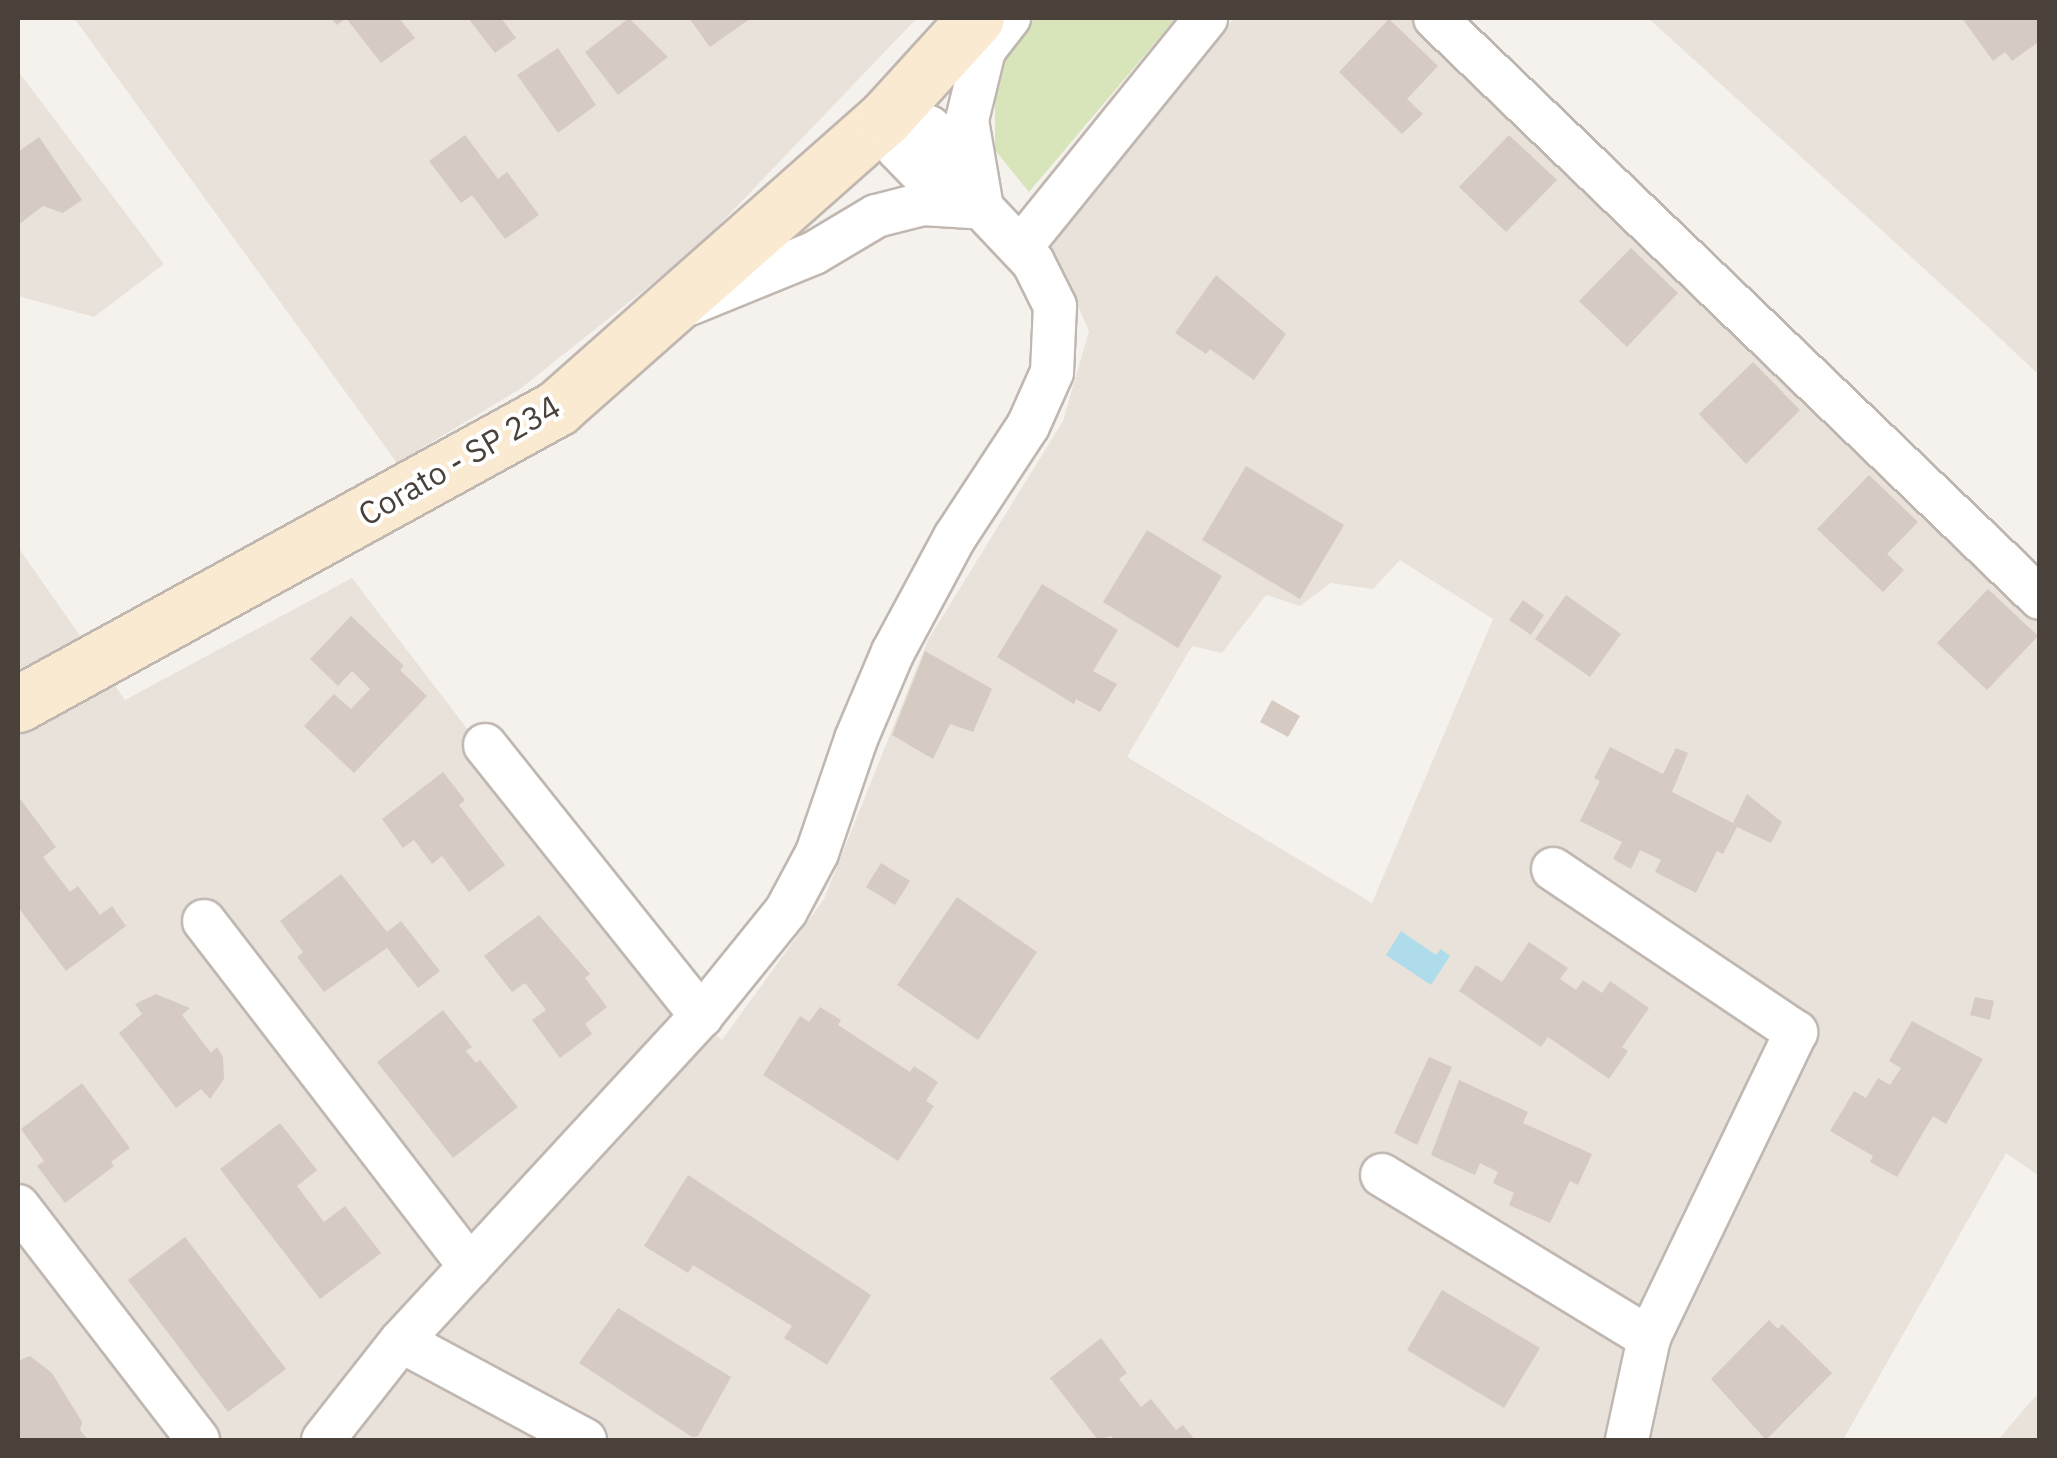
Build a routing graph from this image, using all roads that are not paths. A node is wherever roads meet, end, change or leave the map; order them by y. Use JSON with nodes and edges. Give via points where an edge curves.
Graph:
{"nodes":[{"id":1,"x":976,"y":18,"type":"edge"},
{"id":2,"x":1009,"y":18,"type":"edge"},
{"id":3,"x":1206,"y":18,"type":"edge"},
{"id":4,"x":1435,"y":18,"type":"edge"},
{"id":5,"x":885,"y":118,"type":"junction"},
{"id":6,"x":982,"y":208,"type":"junction"},
{"id":7,"x":1020,"y":248,"type":"junction"},
{"id":8,"x":670,"y":312,"type":"junction"},
{"id":9,"x":2040,"y":598,"type":"edge"},
{"id":10,"x":18,"y":704,"type":"edge"},
{"id":11,"x":485,"y":745,"type":"dead end"},
{"id":12,"x":1553,"y":869,"type":"dead end"},
{"id":13,"x":204,"y":921,"type":"dead end"},
{"id":14,"x":701,"y":1016,"type":"junction"},
{"id":15,"x":1382,"y":1175,"type":"dead end"},
{"id":16,"x":18,"y":1206,"type":"edge"},
{"id":17,"x":470,"y":1267,"type":"junction"},
{"id":18,"x":1649,"y":1338,"type":"junction"},
{"id":19,"x":401,"y":1341,"type":"junction"},
{"id":20,"x":333,"y":1436,"type":"edge"},
{"id":21,"x":198,"y":1440,"type":"edge"},
{"id":22,"x":585,"y":1440,"type":"edge"},
{"id":23,"x":1627,"y":1440,"type":"edge"}],
"edges":[{"from":1,"to":5,"type":"main road","name":"Corato - SP 234"},
{"from":2,"to":6,"type":"street","via":[[984,50],[968,120]]},
{"from":3,"to":7,"type":"street"},
{"from":4,"to":9,"type":"street"},
{"from":5,"to":6,"type":"street","via":[[898,150],[928,179]]},
{"from":5,"to":8,"type":"main road","name":"Corato - SP 234"},
{"from":6,"to":7,"type":"street"},
{"from":6,"to":8,"type":"street","via":[[923,204],[876,216],[814,252]]},
{"from":7,"to":14,"type":"street","via":[[1055,306],[1052,372],[1028,426],[955,537],[892,652],[817,853],[786,911]]},
{"from":8,"to":10,"type":"main road","name":"Corato - SP 234","via":[[557,408]]},
{"from":11,"to":14,"type":"street"},
{"from":12,"to":18,"type":"street","via":[[1796,1032]]},
{"from":13,"to":17,"type":"street"},
{"from":14,"to":17,"type":"street"},
{"from":15,"to":18,"type":"street"},
{"from":16,"to":21,"type":"street"},
{"from":17,"to":19,"type":"street"},
{"from":18,"to":23,"type":"street"},
{"from":19,"to":20,"type":"street"},
{"from":19,"to":22,"type":"street"}]}
